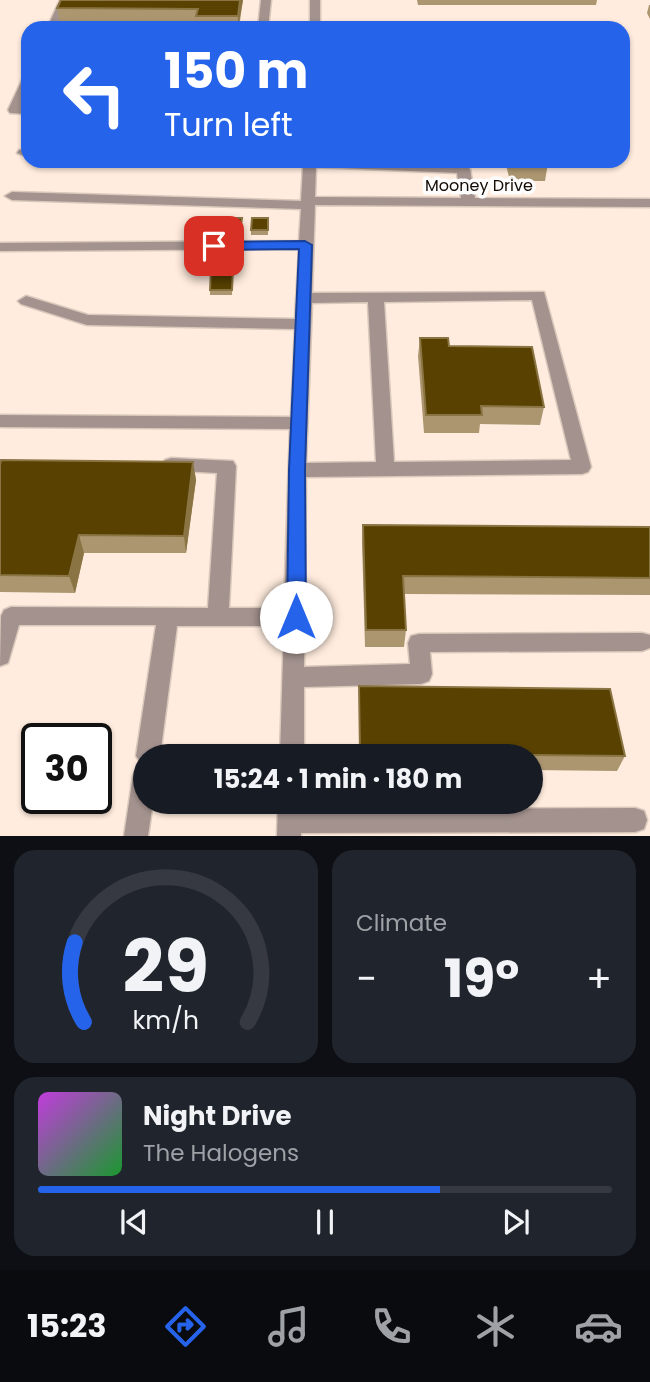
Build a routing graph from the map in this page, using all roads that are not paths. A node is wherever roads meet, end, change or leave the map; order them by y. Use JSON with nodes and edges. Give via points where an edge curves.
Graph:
{"nodes":[{"id":1,"x":65,"y":0,"type":"edge"},
{"id":2,"x":266,"y":0,"type":"edge"},
{"id":3,"x":316,"y":0,"type":"edge"},
{"id":4,"x":55,"y":21,"type":"edge"},
{"id":5,"x":264,"y":21,"type":"edge"},
{"id":6,"x":315,"y":21,"type":"edge"},
{"id":7,"x":21,"y":95,"type":"edge"},
{"id":8,"x":21,"y":110,"type":"edge"},
{"id":9,"x":310,"y":168,"type":"edge"},
{"id":10,"x":441,"y":168,"type":"edge"},
{"id":11,"x":12,"y":195,"type":"dead end"},
{"id":12,"x":307,"y":203,"type":"junction"},
{"id":13,"x":469,"y":203,"type":"junction"},
{"id":14,"x":650,"y":203,"type":"edge"},
{"id":15,"x":305,"y":245,"type":"junction"},
{"id":16,"x":0,"y":247,"type":"edge"},
{"id":17,"x":303,"y":298,"type":"junction"},
{"id":18,"x":376,"y":298,"type":"junction"},
{"id":19,"x":26,"y":301,"type":"dead end"},
{"id":20,"x":303,"y":324,"type":"junction"},
{"id":21,"x":0,"y":421,"type":"edge"},
{"id":22,"x":300,"y":423,"type":"junction"},
{"id":23,"x":145,"y":464,"type":"edge"},
{"id":24,"x":297,"y":470,"type":"junction"},
{"id":25,"x":385,"y":470,"type":"junction"},
{"id":26,"x":6,"y":616,"type":"edge"},
{"id":27,"x":218,"y":617,"type":"junction"},
{"id":28,"x":296,"y":617,"type":"junction"},
{"id":29,"x":169,"y":618,"type":"junction"},
{"id":30,"x":642,"y":642,"type":"dead end"},
{"id":31,"x":0,"y":656,"type":"edge"},
{"id":32,"x":294,"y":677,"type":"junction"},
{"id":33,"x":150,"y":744,"type":"edge"},
{"id":34,"x":292,"y":744,"type":"edge"},
{"id":35,"x":139,"y":814,"type":"edge"},
{"id":36,"x":290,"y":820,"type":"edge"},
{"id":37,"x":635,"y":820,"type":"dead end"},
{"id":38,"x":136,"y":836,"type":"edge"}],
"edges":[{"from":1,"to":4,"type":"street"},
{"from":2,"to":5,"type":"street"},
{"from":3,"to":6,"type":"street"},
{"from":7,"to":8,"type":"street","via":[[14,110]]},
{"from":9,"to":12,"type":"street"},
{"from":10,"to":13,"type":"street","via":[[463,169]]},
{"from":11,"to":12,"type":"street","name":"Mooney Drive"},
{"from":12,"to":13,"type":"street","name":"Mooney Drive"},
{"from":12,"to":15,"type":"street"},
{"from":13,"to":14,"type":"street","name":"Mooney Drive"},
{"from":15,"to":16,"type":"street"},
{"from":15,"to":17,"type":"street"},
{"from":17,"to":18,"type":"street"},
{"from":17,"to":20,"type":"street"},
{"from":18,"to":25,"type":"street"},
{"from":18,"to":25,"type":"street","via":[[539,295],[582,467]]},
{"from":19,"to":20,"type":"street","via":[[87,320]]},
{"from":20,"to":22,"type":"street"},
{"from":21,"to":22,"type":"street"},
{"from":22,"to":24,"type":"street"},
{"from":23,"to":27,"type":"street","via":[[227,466]]},
{"from":24,"to":25,"type":"street"},
{"from":24,"to":28,"type":"street"},
{"from":26,"to":29,"type":"street"},
{"from":26,"to":31,"type":"street"},
{"from":27,"to":28,"type":"street"},
{"from":27,"to":29,"type":"street"},
{"from":28,"to":32,"type":"street"},
{"from":29,"to":33,"type":"street"},
{"from":30,"to":32,"type":"street","via":[[419,643],[421,674]]},
{"from":32,"to":34,"type":"street"},
{"from":35,"to":38,"type":"street"},
{"from":36,"to":37,"type":"street"}]}
